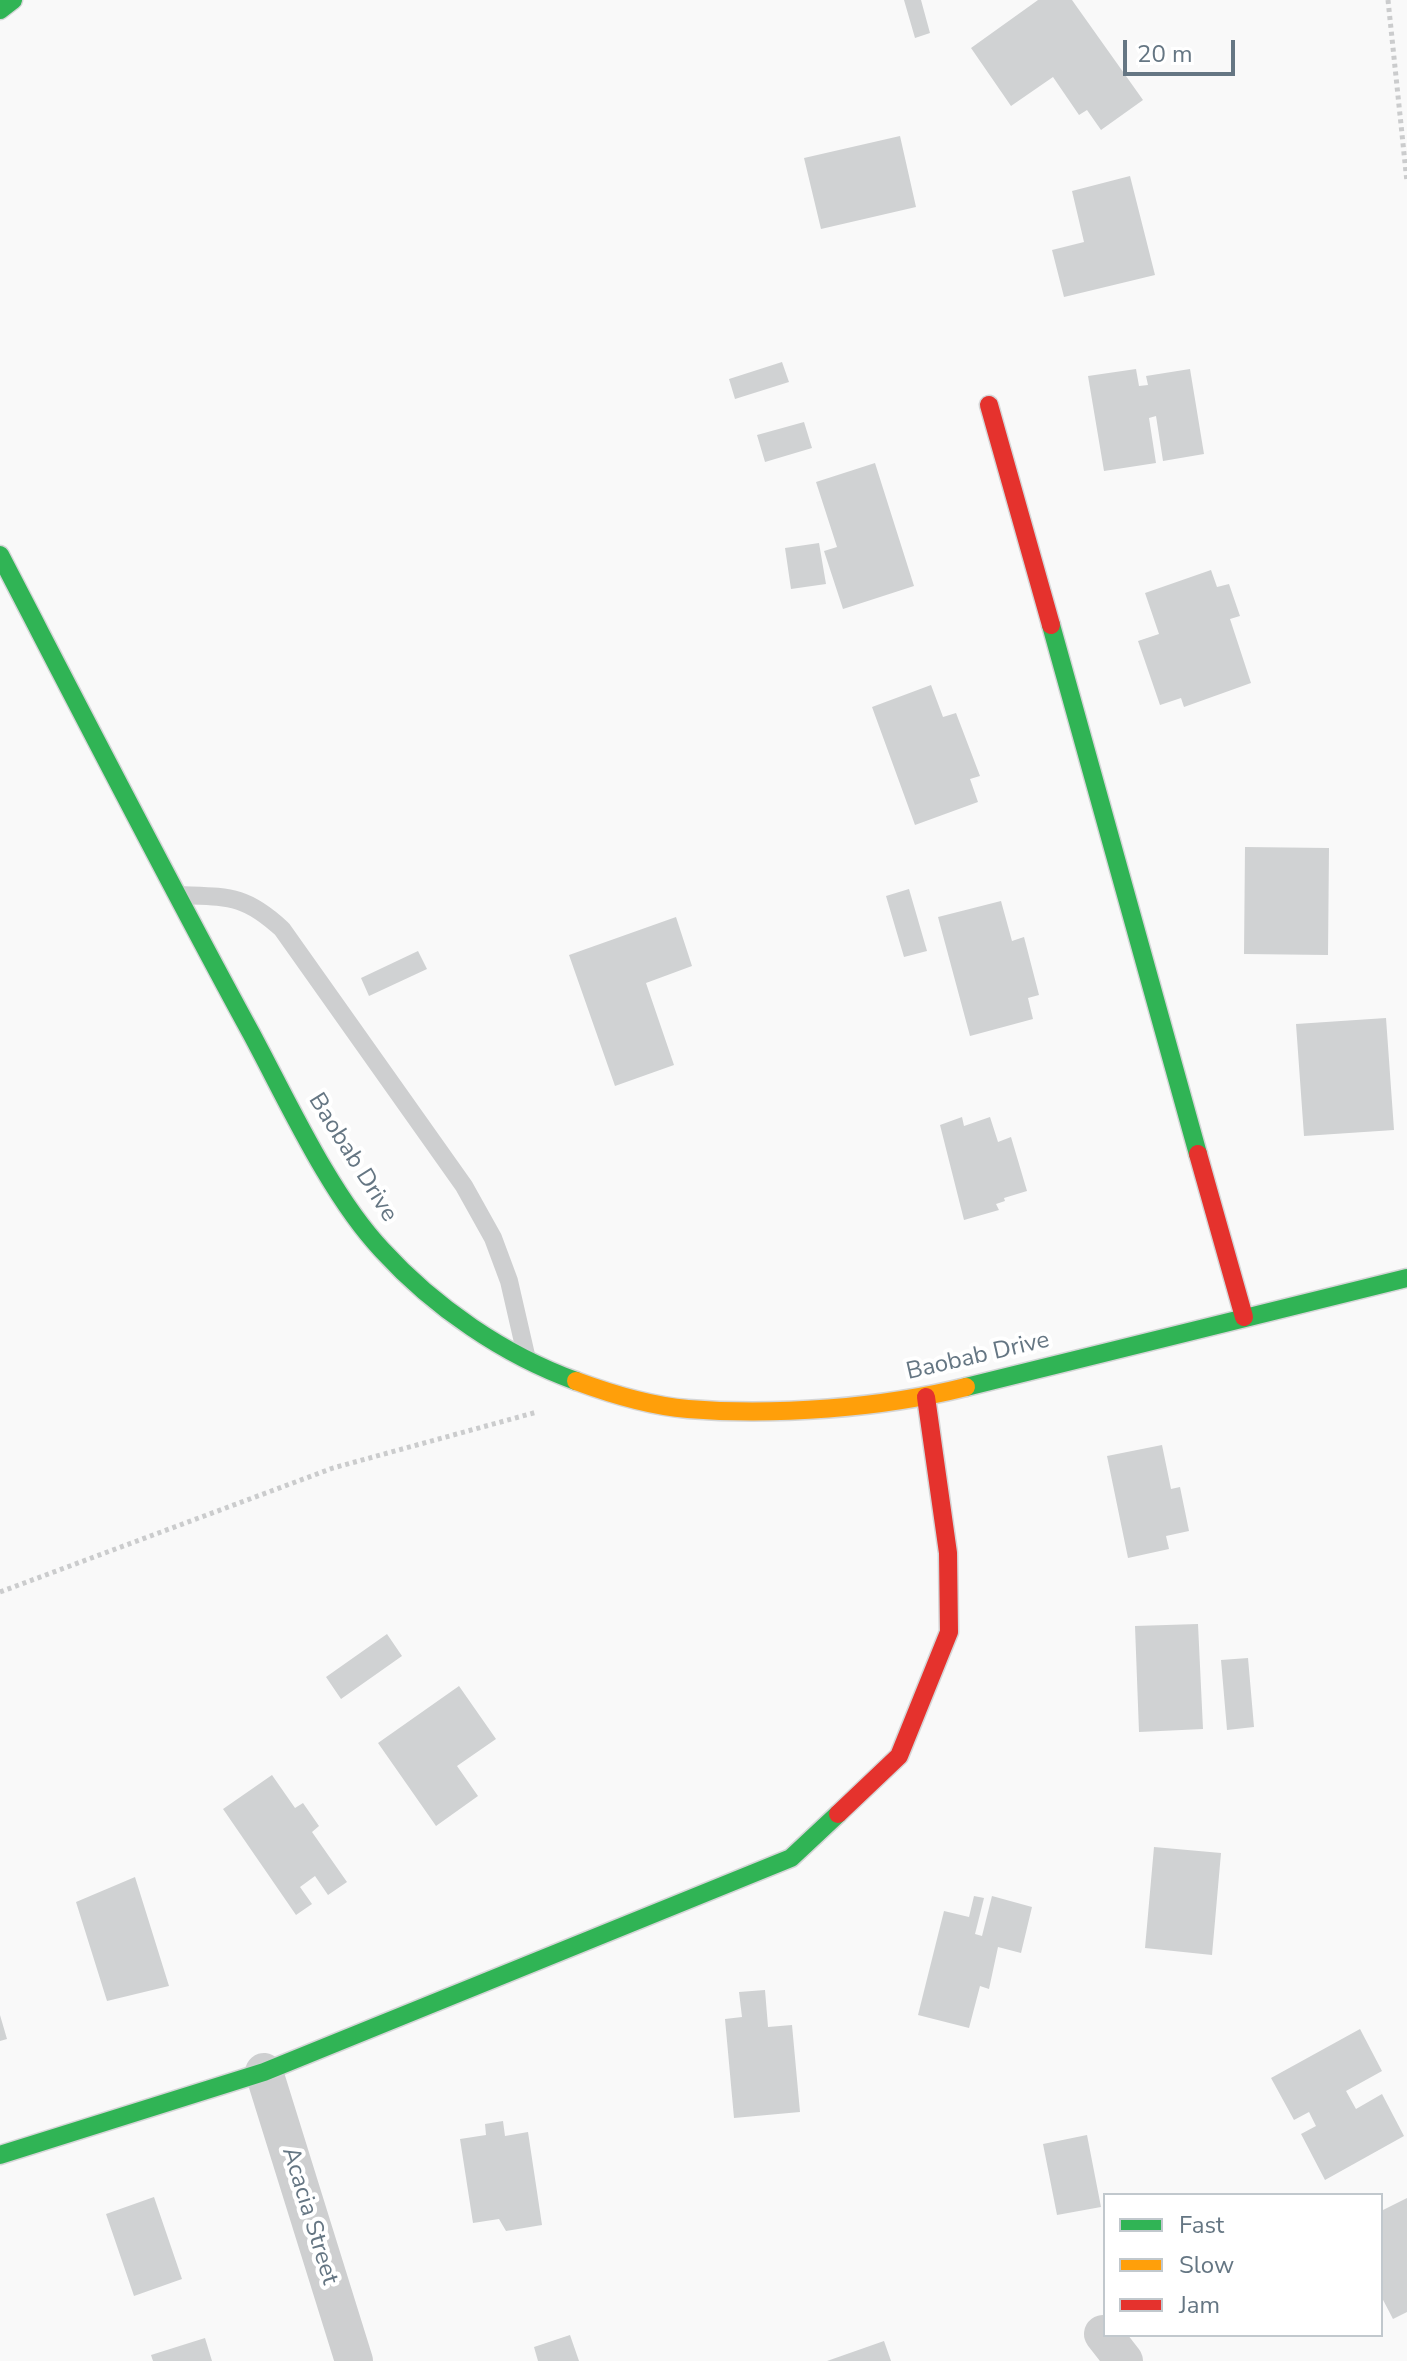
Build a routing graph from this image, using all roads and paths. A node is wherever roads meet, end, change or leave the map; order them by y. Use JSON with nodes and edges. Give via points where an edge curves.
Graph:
{"nodes":[{"id":1,"x":13,"y":0,"type":"edge"},
{"id":2,"x":1388,"y":0,"type":"edge"},
{"id":3,"x":0,"y":10,"type":"edge"},
{"id":4,"x":1407,"y":182,"type":"edge"},
{"id":5,"x":989,"y":405,"type":"dead end"},
{"id":6,"x":0,"y":555,"type":"edge"},
{"id":7,"x":176,"y":895,"type":"junction"},
{"id":8,"x":1407,"y":1278,"type":"edge"},
{"id":9,"x":1244,"y":1317,"type":"junction"},
{"id":10,"x":529,"y":1364,"type":"junction"},
{"id":11,"x":926,"y":1397,"type":"junction"},
{"id":12,"x":547,"y":1410,"type":"dead end"},
{"id":13,"x":0,"y":1592,"type":"edge"},
{"id":14,"x":264,"y":2072,"type":"junction"},
{"id":15,"x":0,"y":2155,"type":"edge"},
{"id":16,"x":354,"y":2361,"type":"edge"}],
"edges":[{"from":1,"to":3,"type":"street"},
{"from":2,"to":4,"type":"path"},
{"from":5,"to":9,"type":"street"},
{"from":6,"to":7,"type":"street","name":"Baobab Drive"},
{"from":7,"to":10,"type":"street","name":"Baobab Drive","via":[[328,1175],[381,1250],[454,1314]]},
{"from":7,"to":10,"type":"lane","via":[[227,897],[256,905],[282,929],[472,1199],[509,1281]]},
{"from":8,"to":9,"type":"street","name":"Baobab Drive"},
{"from":9,"to":11,"type":"street","name":"Baobab Drive"},
{"from":10,"to":11,"type":"street","name":"Baobab Drive","via":[[608,1393],[687,1409],[792,1409]]},
{"from":11,"to":14,"type":"street","via":[[948,1553],[949,1632],[899,1756],[791,1858]]},
{"from":12,"to":13,"type":"path","via":[[333,1468]]},
{"from":14,"to":15,"type":"street"},
{"from":14,"to":16,"type":"street","name":"Acacia Street"}]}
